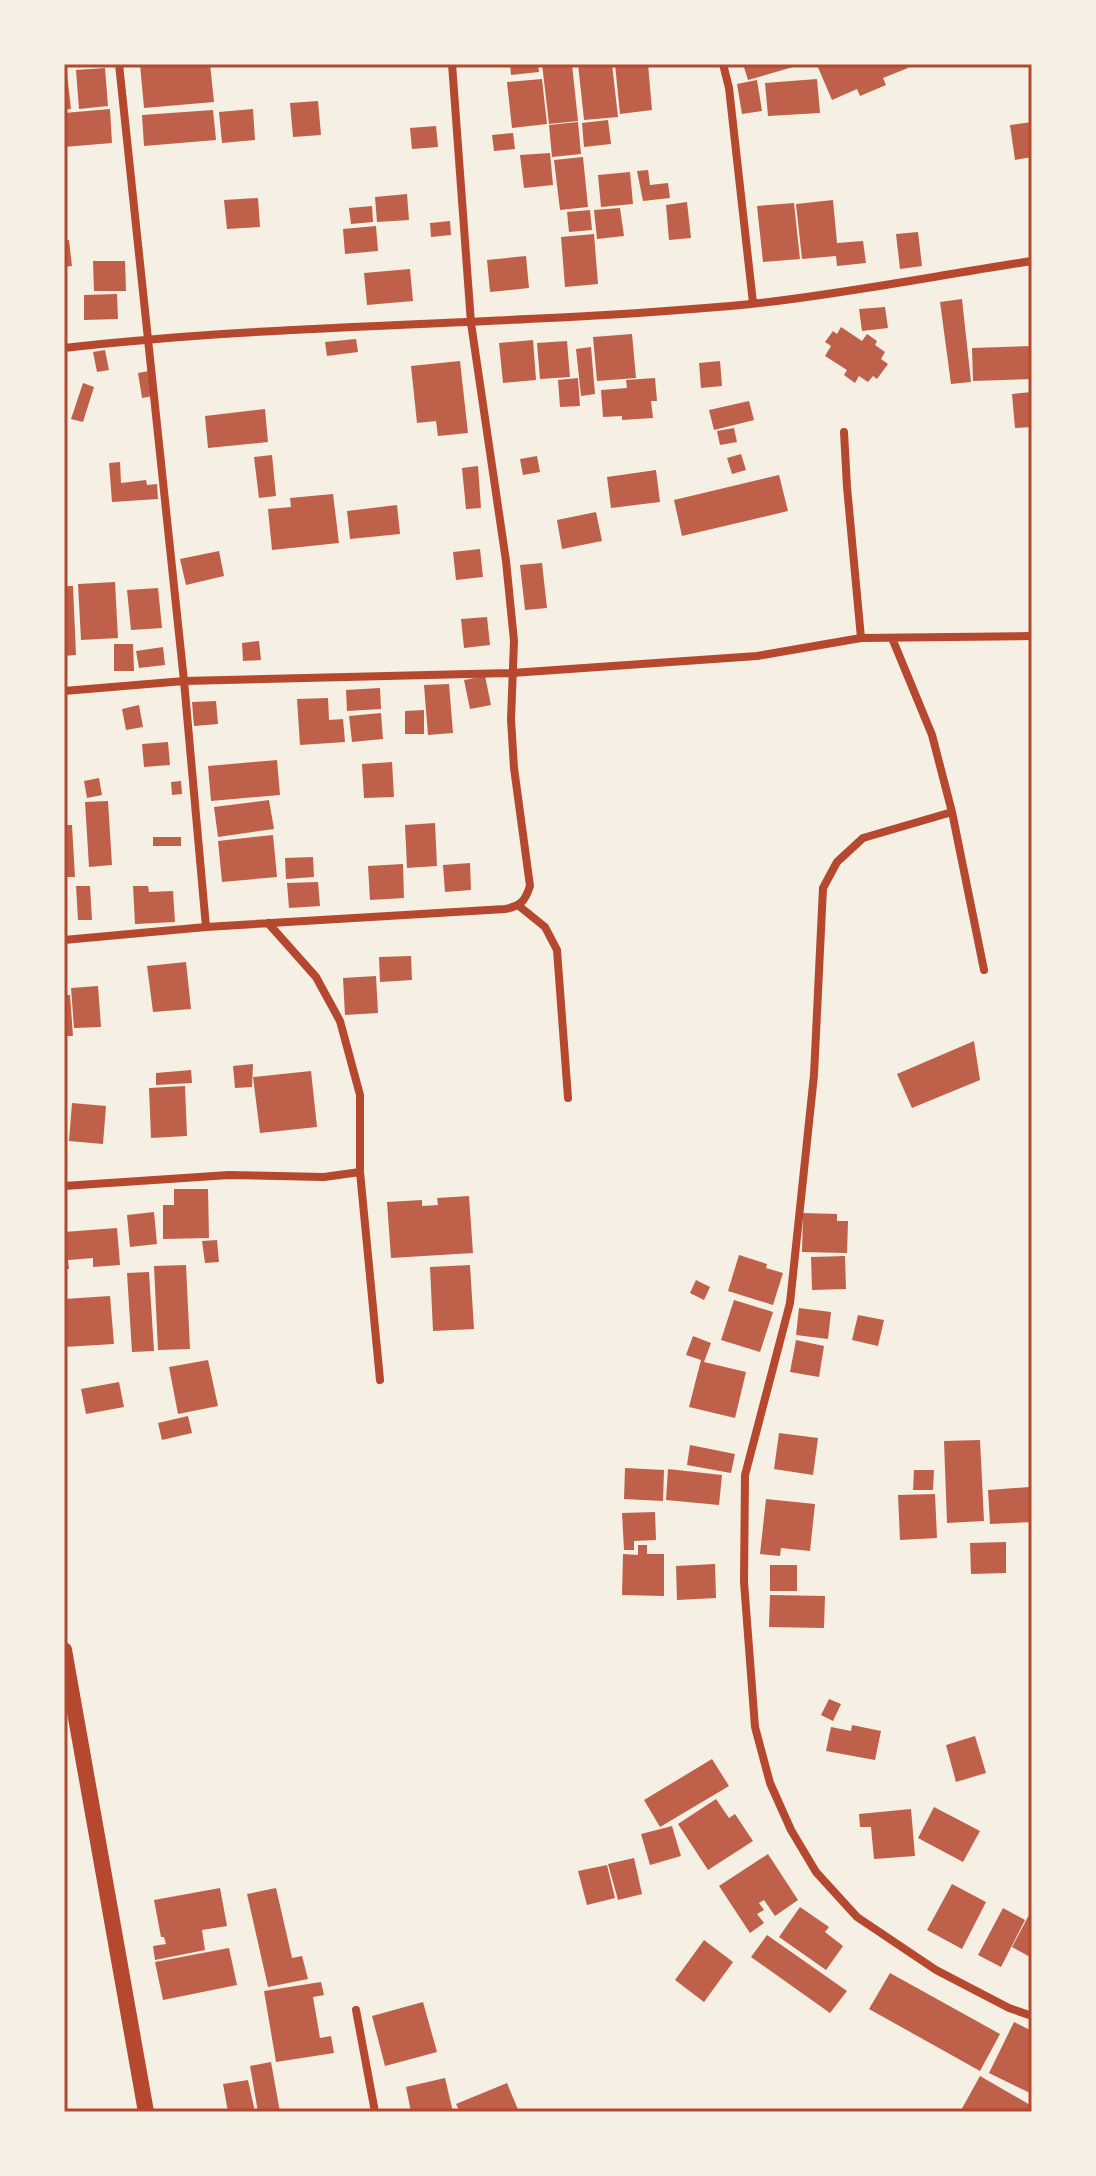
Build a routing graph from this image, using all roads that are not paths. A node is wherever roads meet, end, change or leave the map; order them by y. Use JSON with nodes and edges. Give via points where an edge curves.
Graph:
{"nodes":[{"id":1,"x":119,"y":64,"type":"edge"},
{"id":2,"x":452,"y":64,"type":"edge"},
{"id":3,"x":723,"y":64,"type":"edge"},
{"id":4,"x":1032,"y":261,"type":"edge"},
{"id":5,"x":753,"y":303,"type":"junction"},
{"id":6,"x":471,"y":323,"type":"junction"},
{"id":7,"x":149,"y":338,"type":"junction"},
{"id":8,"x":64,"y":348,"type":"edge"},
{"id":9,"x":844,"y":432,"type":"dead end"},
{"id":10,"x":1032,"y":636,"type":"edge"},
{"id":11,"x":861,"y":638,"type":"junction"},
{"id":12,"x":892,"y":638,"type":"junction"},
{"id":13,"x":512,"y":673,"type":"junction"},
{"id":14,"x":184,"y":681,"type":"junction"},
{"id":15,"x":64,"y":691,"type":"edge"},
{"id":16,"x":952,"y":812,"type":"junction"},
{"id":17,"x":519,"y":906,"type":"junction"},
{"id":18,"x":268,"y":923,"type":"junction"},
{"id":19,"x":206,"y":927,"type":"junction"},
{"id":20,"x":64,"y":940,"type":"edge"},
{"id":21,"x":984,"y":970,"type":"dead end"},
{"id":22,"x":568,"y":1098,"type":"dead end"},
{"id":23,"x":360,"y":1172,"type":"junction"},
{"id":24,"x":64,"y":1186,"type":"edge"},
{"id":25,"x":380,"y":1380,"type":"dead end"},
{"id":26,"x":64,"y":1650,"type":"edge"},
{"id":27,"x":356,"y":2010,"type":"dead end"},
{"id":28,"x":1032,"y":2016,"type":"edge"},
{"id":29,"x":146,"y":2112,"type":"edge"},
{"id":30,"x":375,"y":2112,"type":"edge"}],
"edges":[{"from":1,"to":7,"type":"street"},
{"from":2,"to":6,"type":"street"},
{"from":3,"to":5,"type":"street"},
{"from":4,"to":5,"type":"street"},
{"from":5,"to":6,"type":"street"},
{"from":6,"to":7,"type":"street"},
{"from":6,"to":13,"type":"street","via":[[506,561]]},
{"from":7,"to":8,"type":"street"},
{"from":7,"to":14,"type":"street"},
{"from":9,"to":11,"type":"street"},
{"from":10,"to":12,"type":"street"},
{"from":11,"to":12,"type":"street"},
{"from":11,"to":13,"type":"street","via":[[757,656]]},
{"from":12,"to":16,"type":"street","via":[[932,735]]},
{"from":13,"to":14,"type":"street"},
{"from":13,"to":17,"type":"street","via":[[514,768],[530,886]]},
{"from":14,"to":15,"type":"street"},
{"from":14,"to":19,"type":"street"},
{"from":16,"to":21,"type":"street"},
{"from":16,"to":28,"type":"street","via":[[863,838],[837,862],[823,888],[814,1075],[790,1303],[745,1475],[744,1582],[755,1727],[770,1783],[816,1872],[857,1917],[936,1970]]},
{"from":17,"to":18,"type":"street"},
{"from":17,"to":22,"type":"street","via":[[545,927],[557,950]]},
{"from":18,"to":19,"type":"street"},
{"from":18,"to":23,"type":"street","via":[[316,977],[340,1021],[360,1095]]},
{"from":19,"to":20,"type":"street"},
{"from":23,"to":24,"type":"street"},
{"from":23,"to":25,"type":"street"},
{"from":26,"to":29,"type":"main road"},
{"from":27,"to":30,"type":"street"}]}
